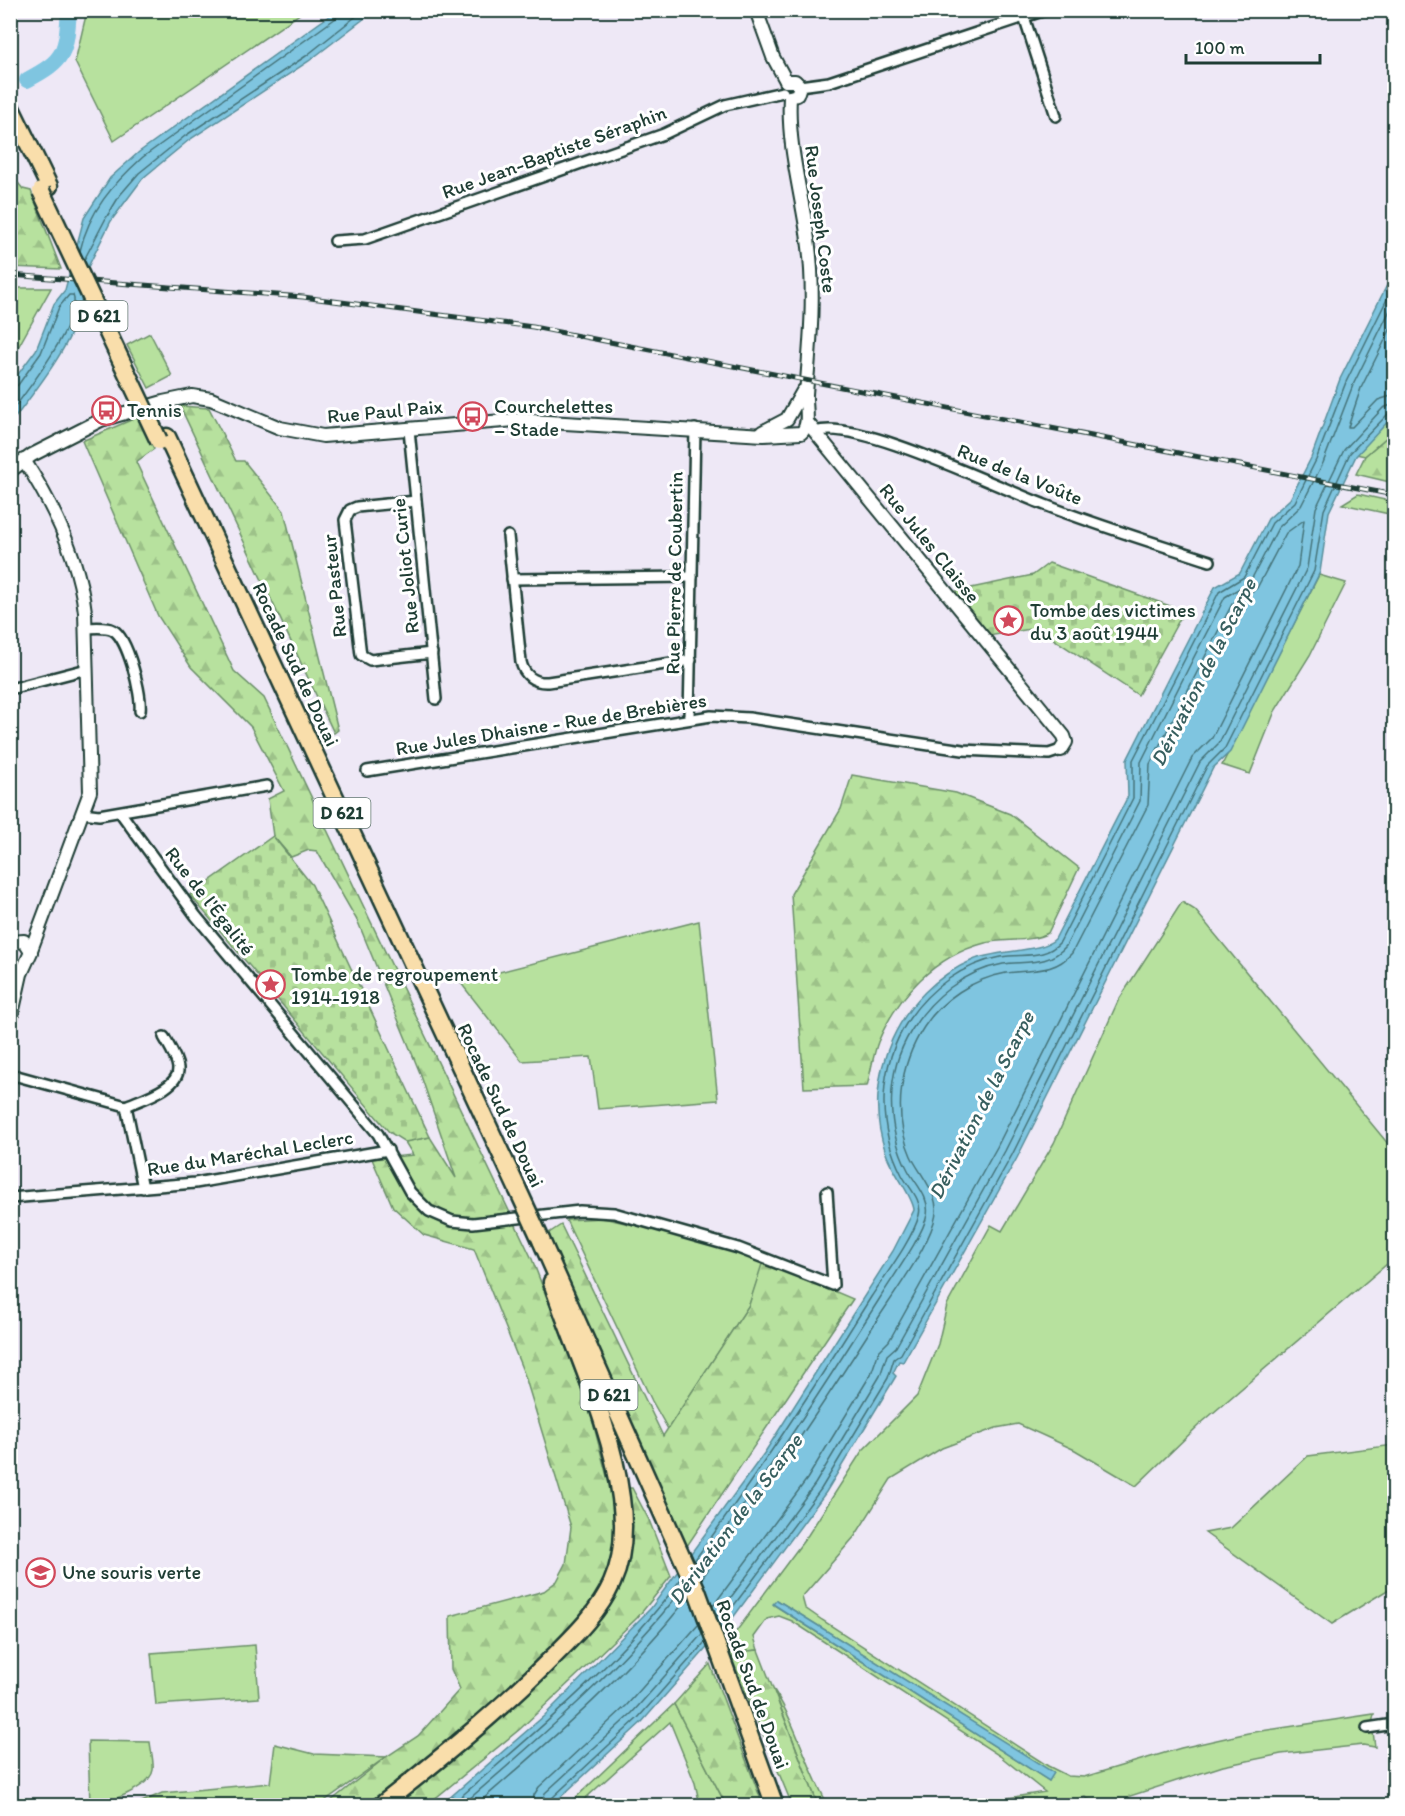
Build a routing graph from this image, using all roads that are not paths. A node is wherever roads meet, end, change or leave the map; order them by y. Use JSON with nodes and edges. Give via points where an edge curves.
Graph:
{"nodes":[{"id":1,"x":756,"y":10,"type":"edge"},
{"id":2,"x":1045,"y":10,"type":"edge"},
{"id":3,"x":1024,"y":17,"type":"junction"},
{"id":4,"x":800,"y":86,"type":"joint"},
{"id":5,"x":787,"y":90,"type":"junction"},
{"id":6,"x":10,"y":106,"type":"edge"},
{"id":7,"x":1056,"y":116,"type":"dead end"},
{"id":8,"x":10,"y":126,"type":"edge"},
{"id":9,"x":45,"y":188,"type":"junction"},
{"id":10,"x":335,"y":241,"type":"dead end"},
{"id":11,"x":807,"y":381,"type":"junction"},
{"id":12,"x":789,"y":417,"type":"junction"},
{"id":13,"x":806,"y":421,"type":"junction"},
{"id":14,"x":696,"y":429,"type":"junction"},
{"id":15,"x":409,"y":430,"type":"junction"},
{"id":16,"x":816,"y":432,"type":"junction"},
{"id":17,"x":752,"y":433,"type":"junction"},
{"id":18,"x":796,"y":434,"type":"junction"},
{"id":19,"x":825,"y":445,"type":"junction"},
{"id":20,"x":24,"y":460,"type":"junction"},
{"id":21,"x":10,"y":471,"type":"edge"},
{"id":22,"x":416,"y":501,"type":"junction"},
{"id":23,"x":508,"y":536,"type":"dead end"},
{"id":24,"x":1210,"y":561,"type":"dead end"},
{"id":25,"x":692,"y":577,"type":"junction"},
{"id":26,"x":512,"y":579,"type":"junction"},
{"id":27,"x":85,"y":628,"type":"junction"},
{"id":28,"x":432,"y":653,"type":"junction"},
{"id":29,"x":691,"y":660,"type":"junction"},
{"id":30,"x":87,"y":669,"type":"junction"},
{"id":31,"x":10,"y":689,"type":"edge"},
{"id":32,"x":436,"y":699,"type":"dead end"},
{"id":33,"x":140,"y":711,"type":"dead end"},
{"id":34,"x":689,"y":718,"type":"junction"},
{"id":35,"x":1061,"y":750,"type":"joint"},
{"id":36,"x":367,"y":771,"type":"dead end"},
{"id":37,"x":267,"y":786,"type":"dead end"},
{"id":38,"x":120,"y":812,"type":"junction"},
{"id":39,"x":83,"y":813,"type":"junction"},
{"id":40,"x":45,"y":912,"type":"junction"},
{"id":41,"x":13,"y":940,"type":"edge"},
{"id":42,"x":31,"y":950,"type":"junction"},
{"id":43,"x":26,"y":963,"type":"junction"},
{"id":44,"x":10,"y":964,"type":"edge"},
{"id":45,"x":18,"y":987,"type":"junction"},
{"id":46,"x":10,"y":1023,"type":"edge"},
{"id":47,"x":164,"y":1037,"type":"dead end"},
{"id":48,"x":10,"y":1074,"type":"edge"},
{"id":49,"x":126,"y":1106,"type":"junction"},
{"id":50,"x":388,"y":1150,"type":"junction"},
{"id":51,"x":143,"y":1188,"type":"junction"},
{"id":52,"x":827,"y":1192,"type":"dead end"},
{"id":53,"x":10,"y":1198,"type":"edge"},
{"id":54,"x":537,"y":1240,"type":"junction"},
{"id":55,"x":552,"y":1282,"type":"junction"},
{"id":56,"x":675,"y":1552,"type":"junction"},
{"id":57,"x":719,"y":1662,"type":"junction"},
{"id":58,"x":1395,"y":1724,"type":"edge"},
{"id":59,"x":1367,"y":1728,"type":"dead end"},
{"id":60,"x":380,"y":1806,"type":"edge"},
{"id":61,"x":768,"y":1806,"type":"edge"},
{"id":62,"x":777,"y":1806,"type":"edge"}],
"edges":[{"from":1,"to":5,"type":"street","name":"Rue Joseph Coste"},
{"from":2,"to":3,"type":"street"},
{"from":3,"to":4,"type":"street","via":[[829,82]]},
{"from":3,"to":7,"type":"street"},
{"from":4,"to":5,"type":"street","via":[[798,93]]},
{"from":5,"to":10,"type":"street","name":"Rue Jean-Baptiste Séraphin","via":[[725,105],[664,134],[365,239]]},
{"from":5,"to":11,"type":"street","name":"Rue Joseph Coste","via":[[813,295]]},
{"from":6,"to":9,"type":"highway","name":"Rocade Sud de Douai","number":"D 621"},
{"from":8,"to":9,"type":"highway","name":"Rocade Sud de Douai","number":"D 621"},
{"from":9,"to":54,"type":"highway","name":"Rocade Sud de Douai","number":"D 621"},
{"from":11,"to":12,"type":"street","name":"Rue Joseph Coste"},
{"from":11,"to":13,"type":"street","name":"Rue Joseph Coste"},
{"from":12,"to":13,"type":"street","via":[[800,414]]},
{"from":12,"to":17,"type":"street","name":"Rue Paul Paix","via":[[769,429]]},
{"from":12,"to":18,"type":"street","via":[[787,427]]},
{"from":13,"to":16,"type":"street","name":"Rue Jules Claisse"},
{"from":13,"to":18,"type":"street","via":[[805,430]]},
{"from":14,"to":15,"type":"street","name":"Rue Paul Paix","via":[[515,420]]},
{"from":14,"to":17,"type":"street","name":"Rue Paul Paix"},
{"from":14,"to":25,"type":"street","name":"Rue Pierre de Coubertin"},
{"from":15,"to":20,"type":"street","name":"Rue Paul Paix","via":[[340,437],[307,435],[271,426],[211,399],[192,396],[103,419]]},
{"from":15,"to":22,"type":"street","name":"Rue Joliot Curie"},
{"from":16,"to":19,"type":"street","name":"Rue Jules Claisse"},
{"from":16,"to":24,"type":"street","name":"Rue de la Voûte","via":[[832,429],[897,445],[1052,508]]},
{"from":17,"to":18,"type":"street","name":"Rue Paul Paix"},
{"from":18,"to":19,"type":"street","name":"Rue Jules Claisse"},
{"from":19,"to":35,"type":"street","name":"Rue Jules Claisse","via":[[1064,736],[1066,742]]},
{"from":20,"to":21,"type":"street","name":"Rue Paul Paix"},
{"from":20,"to":27,"type":"street","via":[[52,508],[80,583]]},
{"from":22,"to":28,"type":"street","name":"Rue Joliot Curie"},
{"from":22,"to":28,"type":"street","name":"Rue Pasteur","via":[[357,507],[350,510],[345,520],[358,648],[363,658],[370,660]]},
{"from":23,"to":26,"type":"street"},
{"from":25,"to":26,"type":"street"},
{"from":25,"to":29,"type":"street","name":"Rue Pierre de Coubertin"},
{"from":26,"to":29,"type":"street","via":[[521,662],[534,680],[548,682]]},
{"from":27,"to":30,"type":"street"},
{"from":27,"to":33,"type":"street","via":[[107,628],[118,634],[141,693]]},
{"from":28,"to":32,"type":"street","name":"Rue Joliot Curie"},
{"from":29,"to":34,"type":"street","name":"Rue Pierre de Coubertin"},
{"from":30,"to":31,"type":"street"},
{"from":30,"to":39,"type":"street","via":[[90,782]]},
{"from":34,"to":35,"type":"street","name":"Rue Jules Dhaisne - Rue de Brebières","via":[[738,716],[963,750],[1049,754]]},
{"from":34,"to":36,"type":"street","name":"Rue Jules Dhaisne - Rue de Brebières"},
{"from":37,"to":38,"type":"street"},
{"from":38,"to":39,"type":"street"},
{"from":38,"to":50,"type":"street","name":"Rue de l'Égalité","via":[[195,916]]},
{"from":39,"to":40,"type":"street"},
{"from":40,"to":41,"type":"street","via":[[36,927]]},
{"from":40,"to":42,"type":"street"},
{"from":41,"to":42,"type":"street","via":[[27,943]]},
{"from":42,"to":43,"type":"street"},
{"from":43,"to":44,"type":"street"},
{"from":43,"to":45,"type":"street"},
{"from":44,"to":45,"type":"street"},
{"from":45,"to":46,"type":"street"},
{"from":47,"to":49,"type":"street","via":[[177,1063],[177,1076],[171,1084]]},
{"from":48,"to":49,"type":"street"},
{"from":49,"to":51,"type":"street"},
{"from":50,"to":51,"type":"street","name":"Rue du Maréchal Leclerc","via":[[208,1182]]},
{"from":50,"to":52,"type":"street","name":"Rue de l'Égalité","via":[[415,1199],[429,1211],[452,1221],[482,1223],[580,1211],[614,1213],[738,1248],[833,1285]]},
{"from":51,"to":53,"type":"street","name":"Rue du Maréchal Leclerc"},
{"from":54,"to":55,"type":"highway","name":"Rocade Sud de Douai","number":"D 621"},
{"from":54,"to":56,"type":"highway","name":"Rocade Sud de Douai","number":"D 621"},
{"from":55,"to":56,"type":"highway","name":"Rocade Sud de Douai","number":"D 621"},
{"from":55,"to":60,"type":"highway","via":[[619,1482],[624,1533],[615,1575],[595,1612],[538,1672]]},
{"from":56,"to":57,"type":"highway","name":"Rocade Sud de Douai","number":"D 621"},
{"from":57,"to":61,"type":"highway","name":"Rocade Sud de Douai","number":"D 621"},
{"from":57,"to":62,"type":"highway","name":"Rocade Sud de Douai","number":"D 621"},
{"from":58,"to":59,"type":"street"}]}
